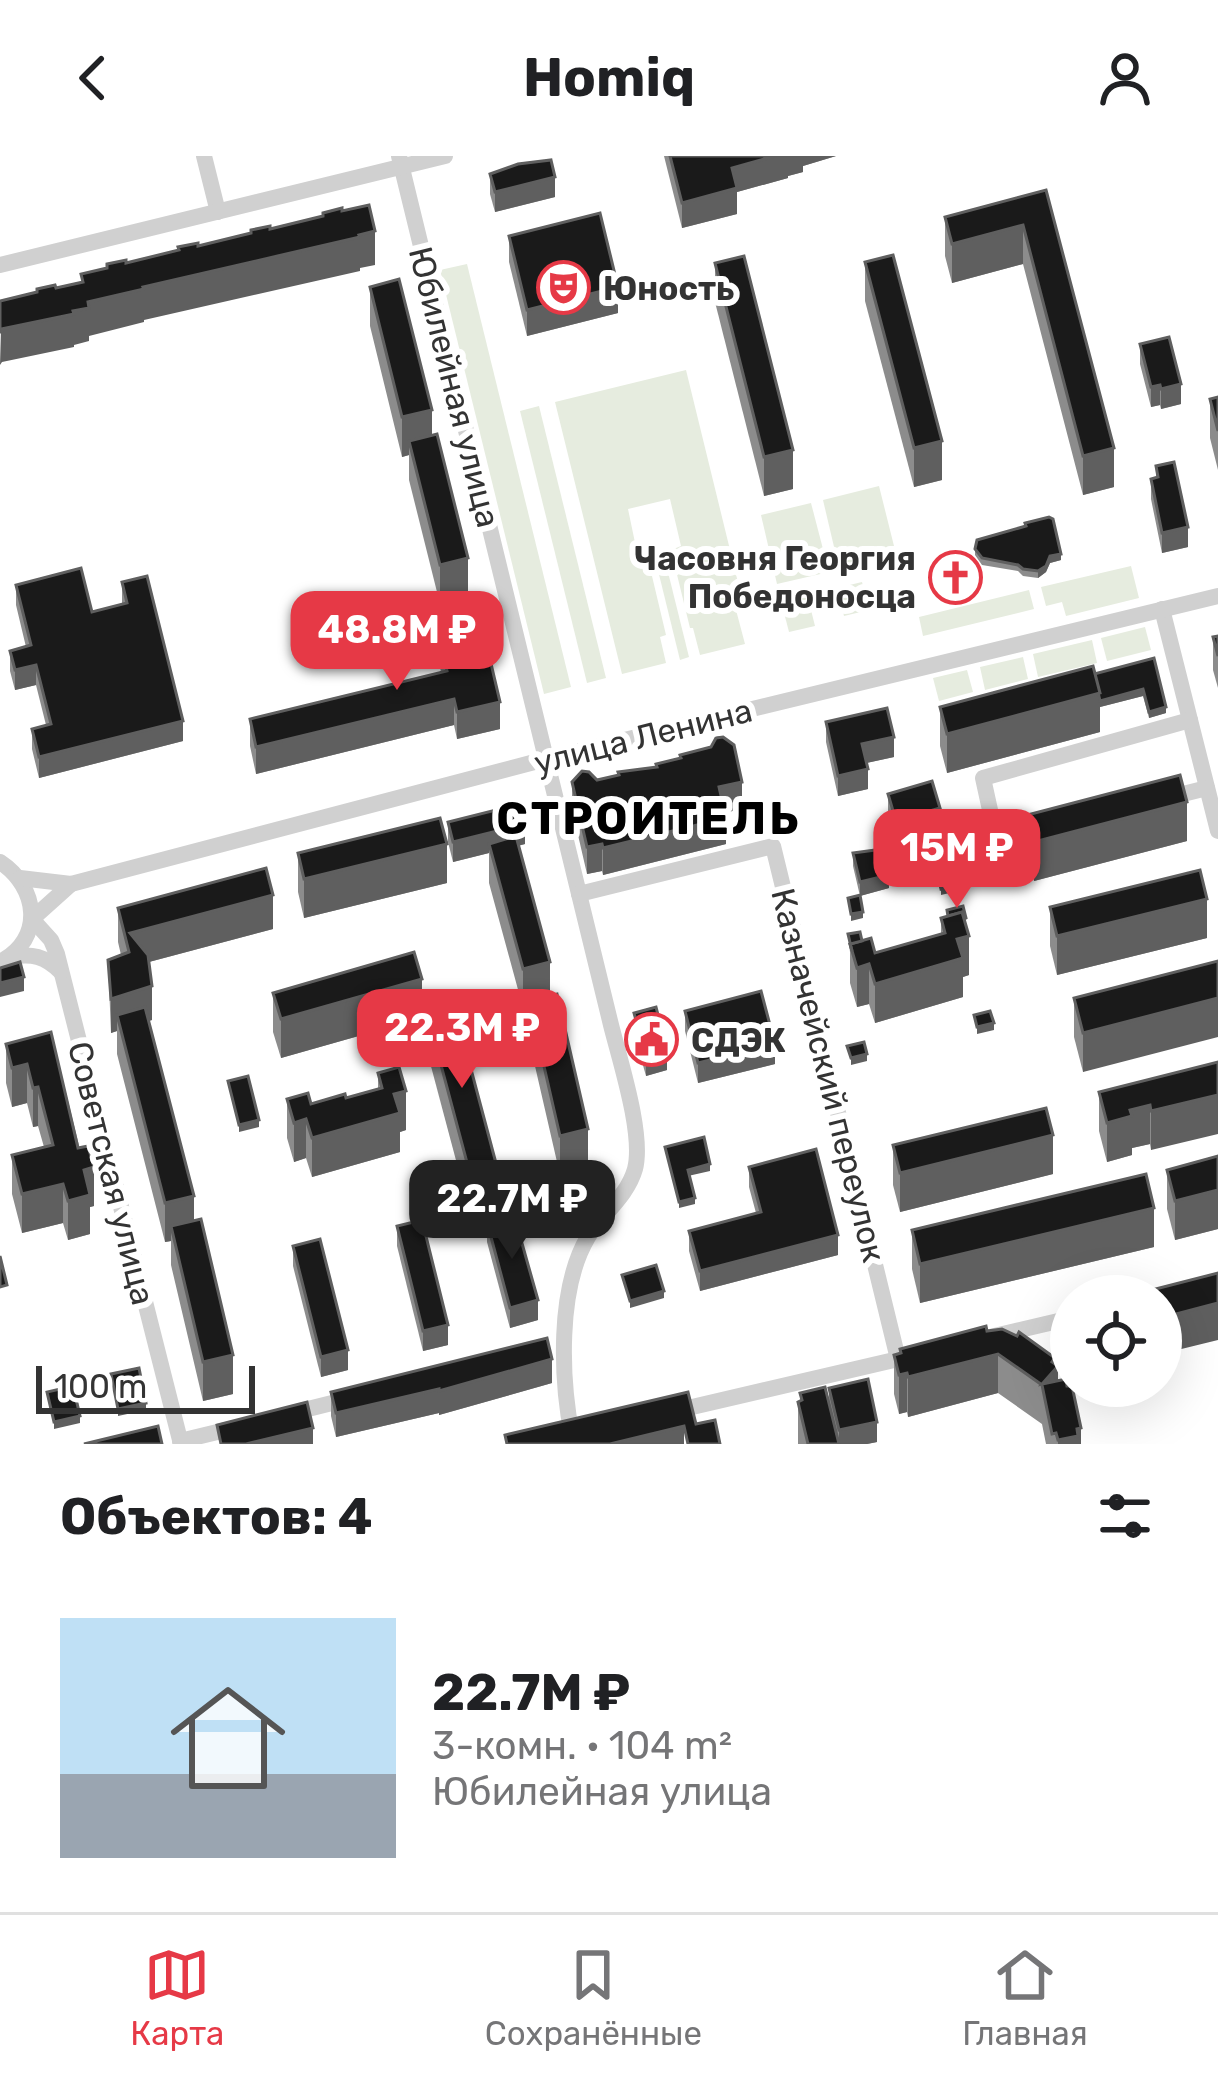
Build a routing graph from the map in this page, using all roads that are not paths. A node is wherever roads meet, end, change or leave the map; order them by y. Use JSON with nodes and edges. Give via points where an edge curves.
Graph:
{"nodes":[{"id":1,"x":204,"y":156,"type":"edge"},
{"id":2,"x":445,"y":156,"type":"edge"},
{"id":3,"x":400,"y":161,"type":"edge"},
{"id":4,"x":218,"y":212,"type":"junction"},
{"id":5,"x":0,"y":265,"type":"edge"},
{"id":6,"x":1218,"y":596,"type":"edge"},
{"id":7,"x":1162,"y":609,"type":"junction"},
{"id":8,"x":1190,"y":720,"type":"junction"},
{"id":9,"x":546,"y":759,"type":"junction"},
{"id":10,"x":1207,"y":788,"type":"junction"},
{"id":11,"x":1153,"y":802,"type":"edge"},
{"id":12,"x":1055,"y":828,"type":"edge"},
{"id":13,"x":1218,"y":831,"type":"edge"},
{"id":14,"x":0,"y":862,"type":"edge"},
{"id":15,"x":20,"y":878,"type":"junction"},
{"id":16,"x":71,"y":884,"type":"junction"},
{"id":17,"x":579,"y":894,"type":"junction"},
{"id":18,"x":32,"y":920,"type":"junction"},
{"id":19,"x":5,"y":959,"type":"edge"},
{"id":20,"x":62,"y":973,"type":"junction"},
{"id":21,"x":1050,"y":1323,"type":"edge"},
{"id":22,"x":963,"y":1343,"type":"edge"},
{"id":23,"x":562,"y":1345,"type":"junction"},
{"id":24,"x":543,"y":1350,"type":"edge"},
{"id":25,"x":920,"y":1354,"type":"edge"},
{"id":26,"x":898,"y":1359,"type":"junction"},
{"id":27,"x":360,"y":1396,"type":"edge"},
{"id":28,"x":664,"y":1414,"type":"edge"},
{"id":29,"x":274,"y":1418,"type":"edge"},
{"id":30,"x":255,"y":1423,"type":"edge"},
{"id":31,"x":595,"y":1430,"type":"edge"},
{"id":32,"x":181,"y":1443,"type":"edge"}],
"edges":[{"from":1,"to":4,"type":"street"},
{"from":2,"to":3,"type":"street"},
{"from":3,"to":4,"type":"street"},
{"from":3,"to":9,"type":"street","name":"Юбилейная улица"},
{"from":4,"to":5,"type":"street"},
{"from":6,"to":7,"type":"street","name":"улица Ленина"},
{"from":7,"to":8,"type":"street"},
{"from":7,"to":9,"type":"street","name":"улица Ленина"},
{"from":8,"to":10,"type":"street"},
{"from":8,"to":12,"type":"street","via":[[983,778],[998,842]]},
{"from":9,"to":16,"type":"street","name":"улица Ленина"},
{"from":9,"to":17,"type":"street","name":"Юбилейная улица"},
{"from":10,"to":11,"type":"street"},
{"from":10,"to":13,"type":"street"},
{"from":14,"to":15,"type":"street"},
{"from":15,"to":16,"type":"street"},
{"from":15,"to":18,"type":"street","name":"Советская улица"},
{"from":16,"to":18,"type":"street"},
{"from":17,"to":23,"type":"street","name":"Юбилейная улица","via":[[631,1110],[636,1167],[574,1268]]},
{"from":17,"to":26,"type":"street","name":"Казначейский переулок","via":[[773,846]]},
{"from":18,"to":19,"type":"street"},
{"from":18,"to":20,"type":"street","name":"Советская улица","via":[[51,940]]},
{"from":19,"to":20,"type":"street","via":[[40,956]]},
{"from":20,"to":32,"type":"street","name":"Советская улица"},
{"from":21,"to":22,"type":"street"},
{"from":23,"to":24,"type":"street"},
{"from":23,"to":31,"type":"street","name":"Юбилейная улица","via":[[563,1438]]},
{"from":25,"to":26,"type":"street"},
{"from":26,"to":28,"type":"street"},
{"from":27,"to":29,"type":"street"},
{"from":30,"to":32,"type":"street"}]}
